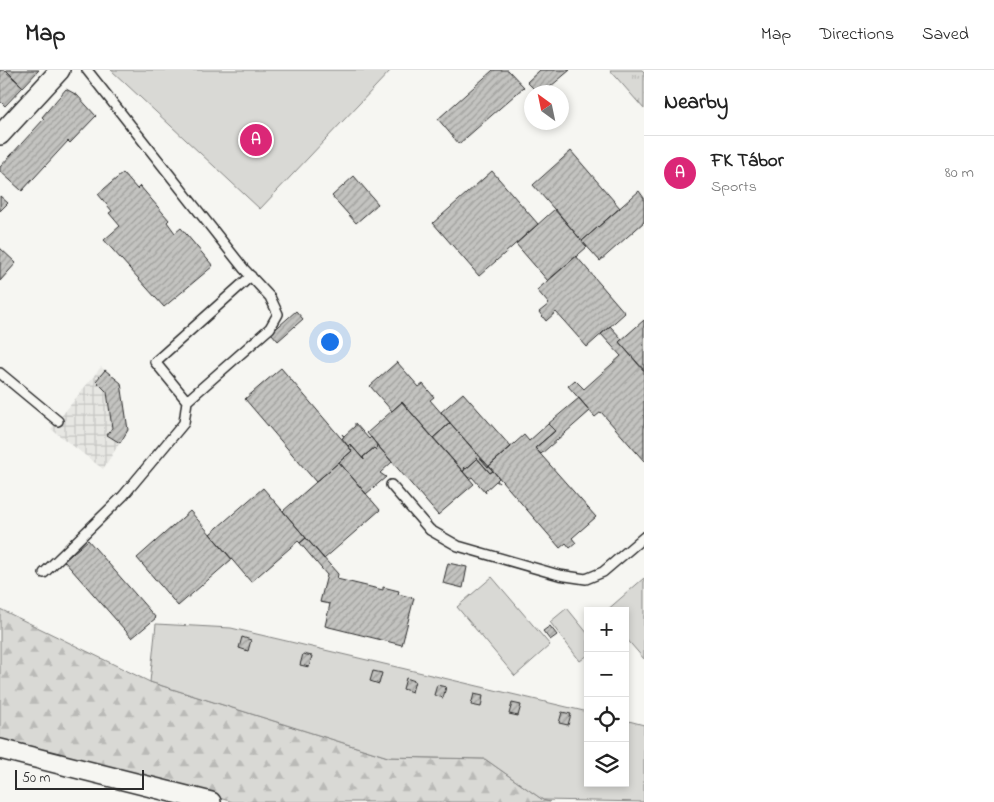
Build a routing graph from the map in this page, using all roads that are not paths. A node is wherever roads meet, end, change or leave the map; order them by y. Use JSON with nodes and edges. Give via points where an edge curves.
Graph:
{"nodes":[{"id":1,"x":60,"y":70,"type":"edge"},
{"id":2,"x":88,"y":70,"type":"edge"},
{"id":3,"x":0,"y":135,"type":"edge"},
{"id":4,"x":251,"y":276,"type":"junction"},
{"id":5,"x":0,"y":373,"type":"edge"},
{"id":6,"x":187,"y":401,"type":"junction"},
{"id":7,"x":58,"y":421,"type":"dead end"},
{"id":8,"x":391,"y":485,"type":"dead end"},
{"id":9,"x":644,"y":537,"type":"edge"},
{"id":10,"x":44,"y":573,"type":"dead end"},
{"id":11,"x":0,"y":749,"type":"edge"},
{"id":12,"x":211,"y":802,"type":"edge"}],
"edges":[{"from":1,"to":3,"type":"street"},
{"from":2,"to":4,"type":"lane"},
{"from":4,"to":6,"type":"lane","via":[[270,297],[278,314],[270,328]]},
{"from":4,"to":6,"type":"lane","via":[[155,362]]},
{"from":5,"to":7,"type":"lane"},
{"from":6,"to":10,"type":"lane","via":[[184,422],[142,474]]},
{"from":8,"to":9,"type":"lane","via":[[430,530],[458,546],[559,575],[586,580],[603,572]]},
{"from":11,"to":12,"type":"street"}]}
